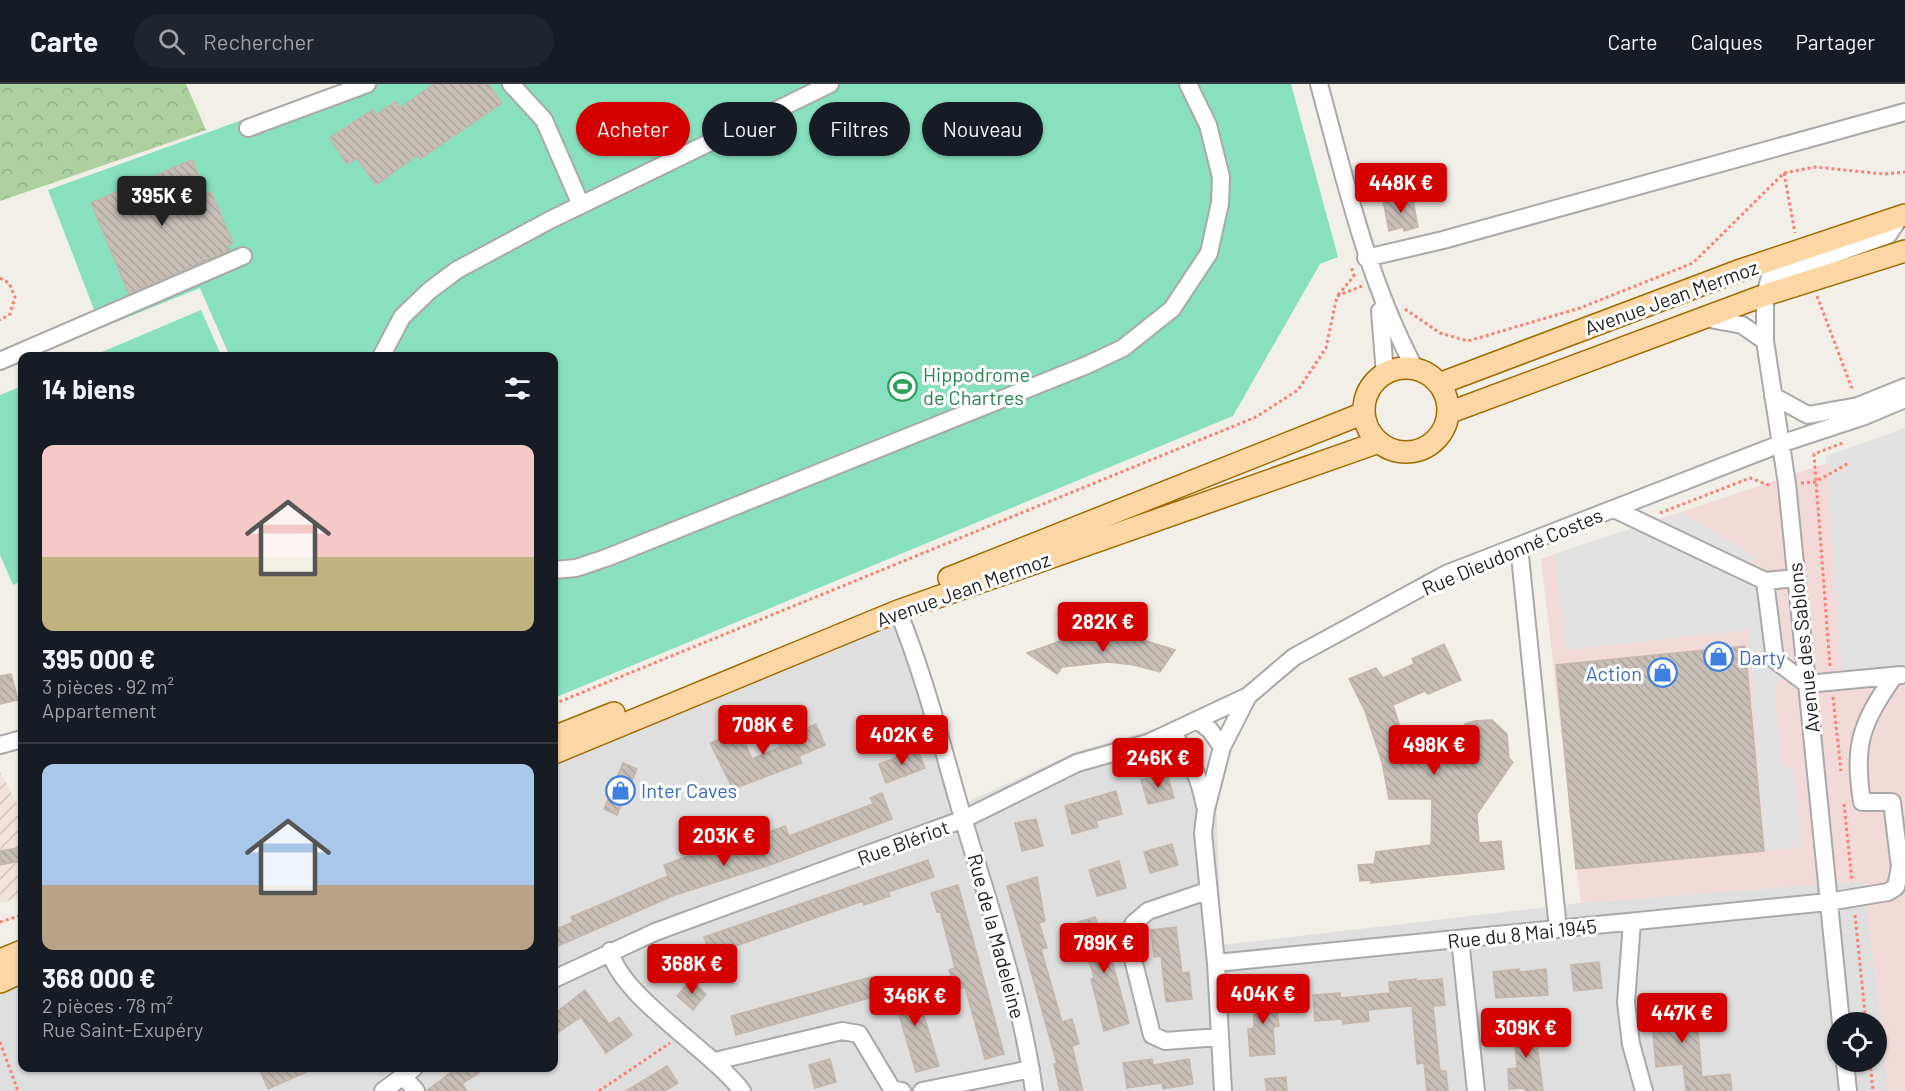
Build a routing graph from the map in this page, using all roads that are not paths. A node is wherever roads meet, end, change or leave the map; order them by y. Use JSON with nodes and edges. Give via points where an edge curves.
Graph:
{"nodes":[{"id":1,"x":367,"y":84,"type":"edge"},
{"id":2,"x":511,"y":84,"type":"edge"},
{"id":3,"x":830,"y":84,"type":"edge"},
{"id":4,"x":1188,"y":84,"type":"edge"},
{"id":5,"x":1319,"y":84,"type":"edge"},
{"id":6,"x":1905,"y":112,"type":"edge"},
{"id":7,"x":248,"y":128,"type":"dead end"},
{"id":8,"x":581,"y":205,"type":"junction"},
{"id":9,"x":1903,"y":215,"type":"edge"},
{"id":10,"x":1905,"y":251,"type":"edge"},
{"id":11,"x":243,"y":256,"type":"dead end"},
{"id":12,"x":1366,"y":258,"type":"junction"},
{"id":13,"x":1374,"y":281,"type":"junction"},
{"id":14,"x":1765,"y":295,"type":"junction"},
{"id":15,"x":1704,"y":318,"type":"junction"},
{"id":16,"x":1765,"y":341,"type":"junction"},
{"id":17,"x":21,"y":352,"type":"edge"},
{"id":18,"x":384,"y":352,"type":"edge"},
{"id":19,"x":18,"y":353,"type":"edge"},
{"id":20,"x":0,"y":361,"type":"edge"},
{"id":21,"x":1415,"y":369,"type":"junction"},
{"id":22,"x":1384,"y":374,"type":"junction"},
{"id":23,"x":1439,"y":384,"type":"junction"},
{"id":24,"x":1905,"y":387,"type":"edge"},
{"id":25,"x":1773,"y":396,"type":"junction"},
{"id":26,"x":1905,"y":399,"type":"edge"},
{"id":27,"x":1364,"y":413,"type":"junction"},
{"id":28,"x":1448,"y":413,"type":"junction"},
{"id":29,"x":1379,"y":442,"type":"junction"},
{"id":30,"x":1780,"y":444,"type":"junction"},
{"id":31,"x":1614,"y":508,"type":"junction"},
{"id":32,"x":1520,"y":546,"type":"junction"},
{"id":33,"x":558,"y":570,"type":"edge"},
{"id":34,"x":1797,"y":578,"type":"junction"},
{"id":35,"x":1765,"y":581,"type":"junction"},
{"id":36,"x":898,"y":611,"type":"junction"},
{"id":37,"x":1900,"y":675,"type":"edge"},
{"id":38,"x":1807,"y":684,"type":"junction"},
{"id":39,"x":1248,"y":696,"type":"junction"},
{"id":40,"x":1197,"y":720,"type":"junction"},
{"id":41,"x":1171,"y":732,"type":"junction"},
{"id":42,"x":558,"y":735,"type":"edge"},
{"id":43,"x":18,"y":740,"type":"edge"},
{"id":44,"x":0,"y":745,"type":"edge"},
{"id":45,"x":1222,"y":747,"type":"junction"},
{"id":46,"x":558,"y":751,"type":"edge"},
{"id":47,"x":1206,"y":809,"type":"junction"},
{"id":48,"x":964,"y":819,"type":"junction"},
{"id":49,"x":1207,"y":891,"type":"junction"},
{"id":50,"x":1828,"y":903,"type":"junction"},
{"id":51,"x":1632,"y":922,"type":"junction"},
{"id":52,"x":1558,"y":929,"type":"junction"},
{"id":53,"x":1460,"y":939,"type":"junction"},
{"id":54,"x":610,"y":951,"type":"junction"},
{"id":55,"x":18,"y":953,"type":"edge"},
{"id":56,"x":0,"y":960,"type":"edge"},
{"id":57,"x":1216,"y":963,"type":"junction"},
{"id":58,"x":18,"y":974,"type":"edge"},
{"id":59,"x":558,"y":977,"type":"edge"},
{"id":60,"x":0,"y":982,"type":"edge"},
{"id":61,"x":1840,"y":1012,"type":"edge"},
{"id":62,"x":1219,"y":1037,"type":"junction"},
{"id":63,"x":715,"y":1061,"type":"junction"},
{"id":64,"x":1031,"y":1069,"type":"junction"},
{"id":65,"x":409,"y":1072,"type":"edge"},
{"id":66,"x":1846,"y":1072,"type":"edge"},
{"id":67,"x":383,"y":1091,"type":"edge"},
{"id":68,"x":416,"y":1091,"type":"edge"},
{"id":69,"x":742,"y":1091,"type":"edge"},
{"id":70,"x":902,"y":1091,"type":"edge"},
{"id":71,"x":922,"y":1091,"type":"edge"},
{"id":72,"x":1034,"y":1091,"type":"edge"},
{"id":73,"x":1223,"y":1091,"type":"edge"},
{"id":74,"x":1476,"y":1091,"type":"edge"},
{"id":75,"x":1644,"y":1091,"type":"edge"},
{"id":76,"x":1848,"y":1091,"type":"edge"}],
"edges":[{"from":1,"to":7,"type":"street"},
{"from":2,"to":8,"type":"street","via":[[544,120]]},
{"from":3,"to":8,"type":"street"},
{"from":4,"to":33,"type":"street","via":[[1217,153],[1220,203],[1209,253],[1172,309],[1148,329],[1123,348],[1087,365],[606,558]]},
{"from":5,"to":12,"type":"street"},
{"from":6,"to":12,"type":"street"},
{"from":8,"to":18,"type":"street","via":[[457,270],[402,317]]},
{"from":9,"to":14,"type":"street","via":[[1888,235],[1770,277]]},
{"from":9,"to":23,"type":"main road","name":"Avenue Jean Mermoz"},
{"from":10,"to":14,"type":"main road","name":"Avenue Jean Mermoz"},
{"from":11,"to":17,"type":"street"},
{"from":12,"to":13,"type":"street"},
{"from":13,"to":21,"type":"street"},
{"from":13,"to":22,"type":"street","via":[[1383,327]]},
{"from":14,"to":15,"type":"main road","name":"Avenue Jean Mermoz"},
{"from":14,"to":16,"type":"street","name":"Avenue des Sablons"},
{"from":15,"to":16,"type":"street","via":[[1742,325]]},
{"from":15,"to":28,"type":"main road","name":"Avenue Jean Mermoz"},
{"from":16,"to":25,"type":"street","name":"Avenue des Sablons"},
{"from":19,"to":20,"type":"street"},
{"from":21,"to":22,"type":"main road"},
{"from":21,"to":23,"type":"main road"},
{"from":22,"to":27,"type":"main road","via":[[1369,390]]},
{"from":23,"to":28,"type":"main road"},
{"from":24,"to":25,"type":"street","via":[[1858,406],[1808,415]]},
{"from":25,"to":30,"type":"street","name":"Avenue des Sablons"},
{"from":26,"to":30,"type":"street","name":"Rue Dieudonné Costes"},
{"from":27,"to":29,"type":"main road","via":[[1366,424]]},
{"from":27,"to":42,"type":"main road","name":"Avenue Jean Mermoz"},
{"from":28,"to":29,"type":"main road","via":[[1438,437],[1422,448],[1403,451]]},
{"from":29,"to":36,"type":"main road","name":"Avenue Jean Mermoz"},
{"from":30,"to":31,"type":"street","name":"Rue Dieudonné Costes"},
{"from":30,"to":34,"type":"street","name":"Avenue des Sablons"},
{"from":31,"to":32,"type":"street","name":"Rue Dieudonné Costes"},
{"from":31,"to":35,"type":"street"},
{"from":32,"to":39,"type":"street","name":"Rue Dieudonné Costes","via":[[1446,574],[1294,657]]},
{"from":32,"to":52,"type":"street"},
{"from":34,"to":35,"type":"street"},
{"from":34,"to":38,"type":"street","name":"Avenue des Sablons"},
{"from":35,"to":38,"type":"street","via":[[1775,660]]},
{"from":36,"to":46,"type":"main road","name":"Avenue Jean Mermoz"},
{"from":36,"to":48,"type":"street","name":"Rue de la Madeleine","via":[[914,650]]},
{"from":37,"to":38,"type":"street"},
{"from":37,"to":50,"type":"street","name":"Rue du 8 Mai 1945","via":[[1872,708],[1857,758],[1862,802],[1892,802],[1899,880],[1888,892]]},
{"from":38,"to":50,"type":"street","name":"Avenue des Sablons"},
{"from":39,"to":40,"type":"street","name":"Rue Blériot"},
{"from":39,"to":45,"type":"street","name":"Rue Dieudonné Costes"},
{"from":40,"to":41,"type":"street","name":"Rue Blériot"},
{"from":40,"to":45,"type":"street"},
{"from":41,"to":47,"type":"street","name":"Rue Dieudonné Costes","via":[[1189,754]]},
{"from":41,"to":48,"type":"street","name":"Rue Blériot","via":[[1077,763]]},
{"from":43,"to":44,"type":"street"},
{"from":45,"to":47,"type":"street","name":"Rue Dieudonné Costes"},
{"from":47,"to":49,"type":"street","name":"Rue Dieudonné Costes","via":[[1203,832]]},
{"from":48,"to":54,"type":"street","name":"Rue Blériot"},
{"from":48,"to":64,"type":"street","name":"Rue de la Madeleine"},
{"from":49,"to":57,"type":"street","name":"Rue Dieudonné Costes"},
{"from":49,"to":62,"type":"street","via":[[1148,911],[1133,924],[1129,943],[1152,1035],[1165,1041]]},
{"from":50,"to":51,"type":"street","name":"Rue du 8 Mai 1945"},
{"from":50,"to":61,"type":"street","name":"Avenue des Sablons"},
{"from":51,"to":52,"type":"street","name":"Rue du 8 Mai 1945"},
{"from":51,"to":75,"type":"street","via":[[1626,1002],[1631,1044]]},
{"from":52,"to":53,"type":"street","name":"Rue du 8 Mai 1945"},
{"from":53,"to":57,"type":"street","name":"Rue du 8 Mai 1945"},
{"from":53,"to":74,"type":"street"},
{"from":54,"to":59,"type":"street","name":"Rue Blériot"},
{"from":54,"to":63,"type":"street","via":[[624,980]]},
{"from":55,"to":56,"type":"main road"},
{"from":57,"to":62,"type":"street","name":"Rue Dieudonné Costes"},
{"from":58,"to":60,"type":"main road"},
{"from":62,"to":73,"type":"street","name":"Rue Dieudonné Costes"},
{"from":63,"to":69,"type":"street"},
{"from":63,"to":70,"type":"street","via":[[842,1031],[859,1034],[892,1089]]},
{"from":64,"to":71,"type":"street"},
{"from":64,"to":72,"type":"street","name":"Rue de la Madeleine"},
{"from":65,"to":67,"type":"street"},
{"from":65,"to":68,"type":"street"},
{"from":66,"to":76,"type":"street"}]}
